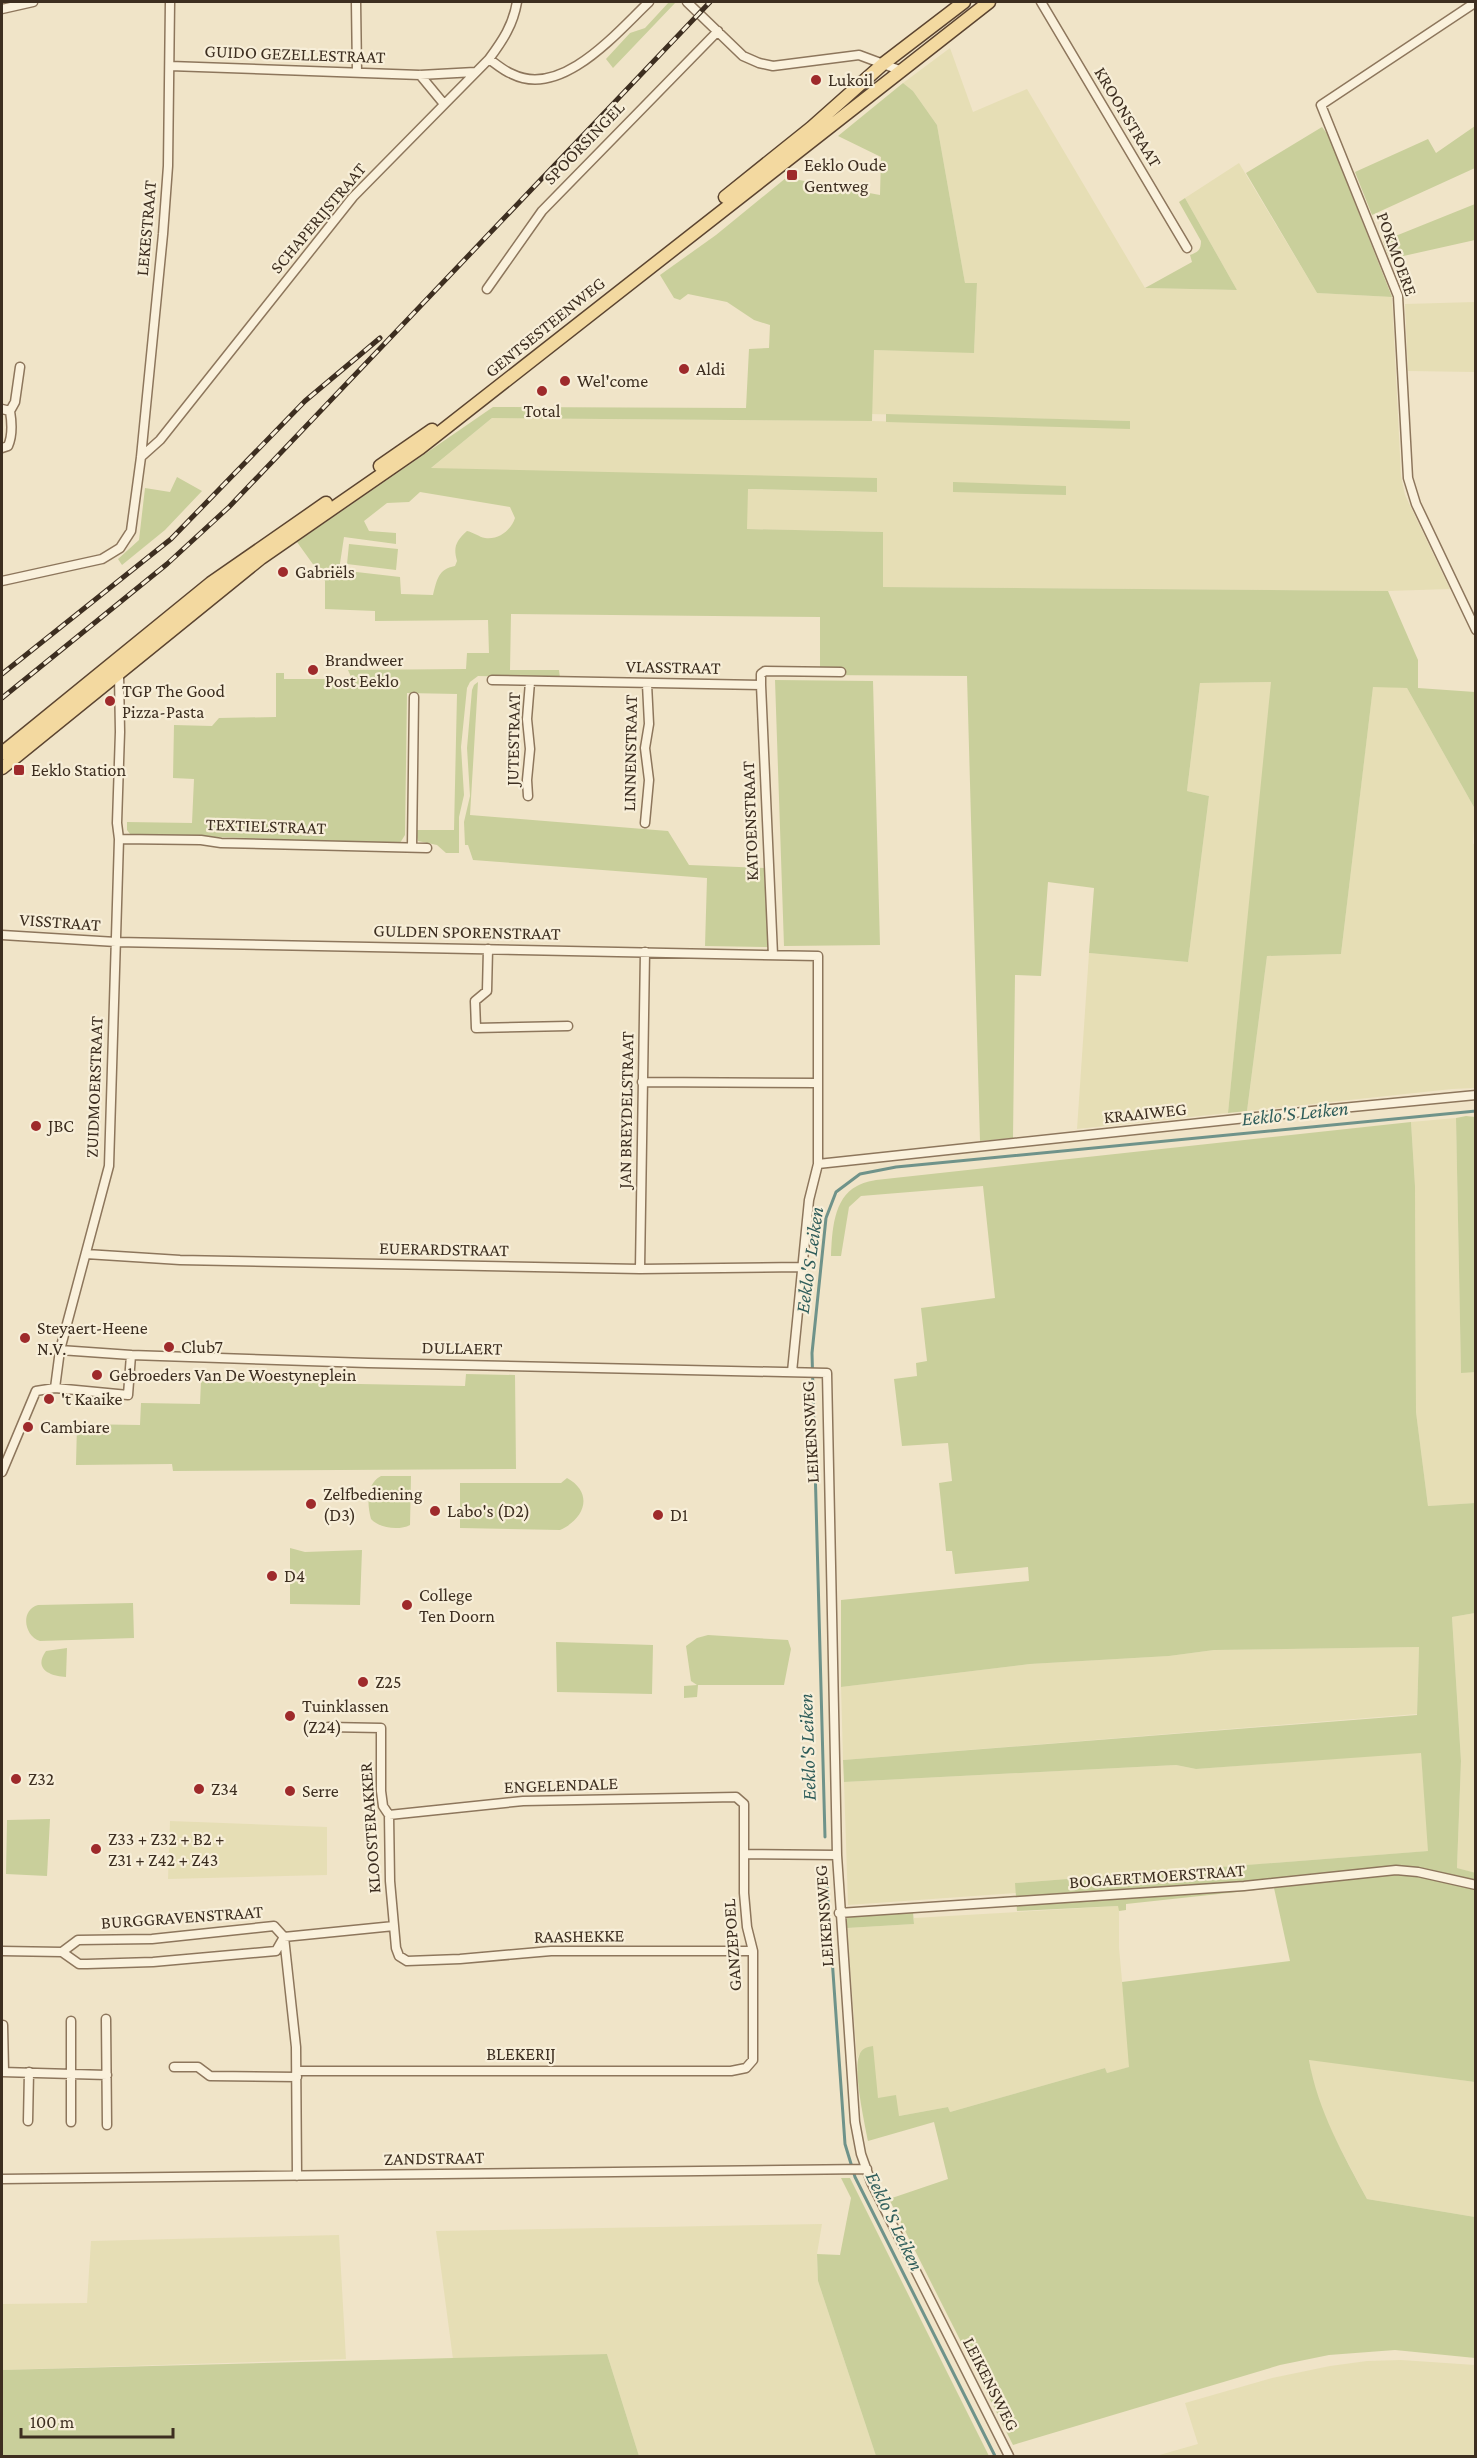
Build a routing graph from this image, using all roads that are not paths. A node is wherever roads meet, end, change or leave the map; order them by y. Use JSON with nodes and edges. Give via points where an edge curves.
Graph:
{"nodes":[{"id":1,"x":33,"y":2,"type":"edge"},
{"id":2,"x":170,"y":2,"type":"edge"},
{"id":3,"x":356,"y":2,"type":"edge"},
{"id":4,"x":517,"y":2,"type":"edge"},
{"id":5,"x":649,"y":2,"type":"edge"},
{"id":6,"x":687,"y":2,"type":"edge"},
{"id":7,"x":964,"y":2,"type":"edge"},
{"id":8,"x":989,"y":2,"type":"edge"},
{"id":9,"x":1041,"y":2,"type":"edge"},
{"id":10,"x":1476,"y":2,"type":"edge"},
{"id":11,"x":2,"y":9,"type":"edge"},
{"id":12,"x":718,"y":31,"type":"junction"},
{"id":13,"x":489,"y":58,"type":"junction"},
{"id":14,"x":883,"y":64,"type":"junction"},
{"id":15,"x":170,"y":66,"type":"junction"},
{"id":16,"x":902,"y":71,"type":"junction"},
{"id":17,"x":357,"y":72,"type":"junction"},
{"id":18,"x":475,"y":72,"type":"junction"},
{"id":19,"x":420,"y":75,"type":"junction"},
{"id":20,"x":444,"y":104,"type":"junction"},
{"id":21,"x":1187,"y":248,"type":"dead end"},
{"id":22,"x":487,"y":289,"type":"dead end"},
{"id":23,"x":20,"y":367,"type":"dead end"},
{"id":24,"x":6,"y":410,"type":"edge"},
{"id":25,"x":2,"y":448,"type":"edge"},
{"id":26,"x":141,"y":457,"type":"junction"},
{"id":27,"x":2,"y":581,"type":"edge"},
{"id":28,"x":1476,"y":630,"type":"edge"},
{"id":29,"x":111,"y":663,"type":"junction"},
{"id":30,"x":841,"y":672,"type":"dead end"},
{"id":31,"x":119,"y":674,"type":"junction"},
{"id":32,"x":492,"y":680,"type":"dead end"},
{"id":33,"x":530,"y":682,"type":"junction"},
{"id":34,"x":647,"y":684,"type":"junction"},
{"id":35,"x":761,"y":685,"type":"junction"},
{"id":36,"x":414,"y":698,"type":"dead end"},
{"id":37,"x":2,"y":753,"type":"edge"},
{"id":38,"x":2,"y":768,"type":"edge"},
{"id":39,"x":528,"y":796,"type":"dead end"},
{"id":40,"x":645,"y":823,"type":"dead end"},
{"id":41,"x":119,"y":839,"type":"junction"},
{"id":42,"x":411,"y":847,"type":"junction"},
{"id":43,"x":427,"y":848,"type":"dead end"},
{"id":44,"x":2,"y":935,"type":"edge"},
{"id":45,"x":116,"y":942,"type":"junction"},
{"id":46,"x":488,"y":949,"type":"junction"},
{"id":47,"x":645,"y":952,"type":"junction"},
{"id":48,"x":773,"y":955,"type":"junction"},
{"id":49,"x":568,"y":1026,"type":"dead end"},
{"id":50,"x":642,"y":1082,"type":"junction"},
{"id":51,"x":817,"y":1083,"type":"junction"},
{"id":52,"x":1476,"y":1095,"type":"edge"},
{"id":53,"x":818,"y":1164,"type":"junction"},
{"id":54,"x":86,"y":1254,"type":"junction"},
{"id":55,"x":801,"y":1267,"type":"junction"},
{"id":56,"x":640,"y":1269,"type":"junction"},
{"id":57,"x":60,"y":1350,"type":"junction"},
{"id":58,"x":131,"y":1355,"type":"junction"},
{"id":59,"x":792,"y":1372,"type":"junction"},
{"id":60,"x":55,"y":1388,"type":"junction"},
{"id":61,"x":2,"y":1468,"type":"edge"},
{"id":62,"x":328,"y":1727,"type":"dead end"},
{"id":63,"x":735,"y":1797,"type":"joint"},
{"id":64,"x":389,"y":1815,"type":"junction"},
{"id":65,"x":745,"y":1854,"type":"junction"},
{"id":66,"x":837,"y":1854,"type":"junction"},
{"id":67,"x":1476,"y":1885,"type":"edge"},
{"id":68,"x":839,"y":1913,"type":"junction"},
{"id":69,"x":393,"y":1926,"type":"junction"},
{"id":70,"x":284,"y":1937,"type":"junction"},
{"id":71,"x":2,"y":1951,"type":"edge"},
{"id":72,"x":753,"y":1951,"type":"junction"},
{"id":73,"x":62,"y":1952,"type":"junction"},
{"id":74,"x":406,"y":1961,"type":"joint"},
{"id":75,"x":106,"y":2019,"type":"dead end"},
{"id":76,"x":71,"y":2021,"type":"dead end"},
{"id":77,"x":3,"y":2025,"type":"edge"},
{"id":78,"x":174,"y":2067,"type":"dead end"},
{"id":79,"x":746,"y":2068,"type":"joint"},
{"id":80,"x":3,"y":2072,"type":"edge"},
{"id":81,"x":29,"y":2072,"type":"junction"},
{"id":82,"x":297,"y":2074,"type":"junction"},
{"id":83,"x":71,"y":2075,"type":"junction"},
{"id":84,"x":107,"y":2075,"type":"junction"},
{"id":85,"x":28,"y":2121,"type":"dead end"},
{"id":86,"x":71,"y":2122,"type":"dead end"},
{"id":87,"x":107,"y":2125,"type":"dead end"},
{"id":88,"x":863,"y":2169,"type":"junction"},
{"id":89,"x":297,"y":2176,"type":"junction"},
{"id":90,"x":2,"y":2179,"type":"edge"},
{"id":91,"x":1009,"y":2457,"type":"edge"}],
"edges":[{"from":1,"to":11,"type":"street"},
{"from":2,"to":15,"type":"street","name":"LEKESTRAAT"},
{"from":3,"to":17,"type":"street"},
{"from":4,"to":13,"type":"street","name":"SCHAPERIJSTRAAT","via":[[513,21]]},
{"from":5,"to":13,"type":"street","via":[[584,63],[564,73],[526,79],[512,75]]},
{"from":6,"to":12,"type":"street"},
{"from":7,"to":14,"type":"main road","name":"GENTSESTEENWEG"},
{"from":8,"to":16,"type":"main road","name":"GENTSESTEENWEG"},
{"from":9,"to":21,"type":"street","name":"KROONSTRAAT"},
{"from":10,"to":28,"type":"street","name":"POKMOERE","via":[[1321,105],[1398,296],[1408,478],[1416,504]]},
{"from":12,"to":14,"type":"street","via":[[743,56],[766,65],[859,55]]},
{"from":12,"to":22,"type":"street","name":"SPOORSINGEL","via":[[547,205]]},
{"from":13,"to":18,"type":"street","name":"SCHAPERIJSTRAAT"},
{"from":14,"to":16,"type":"street"},
{"from":14,"to":29,"type":"main road","name":"GENTSESTEENWEG","via":[[811,128],[445,421],[211,583]]},
{"from":15,"to":17,"type":"street","name":"GUIDO GEZELLESTRAAT"},
{"from":15,"to":26,"type":"street","name":"LEKESTRAAT","via":[[164,211]]},
{"from":16,"to":31,"type":"main road","name":"GENTSESTEENWEG","via":[[420,448],[261,558]]},
{"from":17,"to":19,"type":"street","name":"GUIDO GEZELLESTRAAT"},
{"from":18,"to":19,"type":"street","name":"GUIDO GEZELLESTRAAT"},
{"from":18,"to":20,"type":"street","name":"SCHAPERIJSTRAAT"},
{"from":19,"to":20,"type":"street"},
{"from":20,"to":26,"type":"street","name":"SCHAPERIJSTRAAT","via":[[353,197],[160,440]]},
{"from":23,"to":24,"type":"street","via":[[15,402]]},
{"from":24,"to":25,"type":"street","via":[[11,439]]},
{"from":26,"to":27,"type":"street","name":"LEKESTRAAT","via":[[131,531],[120,548],[102,559]]},
{"from":29,"to":31,"type":"street"},
{"from":29,"to":37,"type":"main road","name":"GENTSESTEENWEG"},
{"from":30,"to":35,"type":"street","via":[[765,671],[761,674]]},
{"from":31,"to":38,"type":"main road","name":"GENTSESTEENWEG"},
{"from":31,"to":41,"type":"street","name":"ZUIDMOERSTRAAT"},
{"from":32,"to":33,"type":"street","name":"VLASSTRAAT"},
{"from":33,"to":34,"type":"street","name":"VLASSTRAAT"},
{"from":33,"to":39,"type":"street","name":"JUTESTRAAT"},
{"from":34,"to":35,"type":"street","name":"VLASSTRAAT"},
{"from":34,"to":40,"type":"street","name":"LINNENSTRAAT","via":[[649,724],[645,748],[649,780]]},
{"from":35,"to":48,"type":"street","name":"KATOENSTRAAT"},
{"from":36,"to":42,"type":"street"},
{"from":41,"to":42,"type":"street","name":"TEXTIELSTRAAT"},
{"from":41,"to":45,"type":"street","name":"ZUIDMOERSTRAAT"},
{"from":42,"to":43,"type":"street","name":"TEXTIELSTRAAT"},
{"from":44,"to":45,"type":"street","name":"VISSTRAAT"},
{"from":45,"to":46,"type":"street","name":"GULDEN SPORENSTRAAT"},
{"from":45,"to":54,"type":"street","name":"ZUIDMOERSTRAAT","via":[[109,1166]]},
{"from":46,"to":47,"type":"street","name":"GULDEN SPORENSTRAAT"},
{"from":46,"to":49,"type":"street","via":[[487,991],[476,1001],[476,1028]]},
{"from":47,"to":48,"type":"street","name":"GULDEN SPORENSTRAAT"},
{"from":47,"to":50,"type":"street","name":"JAN BREYDELSTRAAT"},
{"from":48,"to":51,"type":"street","name":"GULDEN SPORENSTRAAT","via":[[818,956]]},
{"from":50,"to":51,"type":"street"},
{"from":50,"to":56,"type":"street","name":"JAN BREYDELSTRAAT"},
{"from":51,"to":53,"type":"street"},
{"from":52,"to":53,"type":"street","name":"KRAAIWEG"},
{"from":53,"to":55,"type":"street","via":[[809,1200]]},
{"from":54,"to":56,"type":"street","name":"EUERARDSTRAAT","via":[[180,1260]]},
{"from":54,"to":57,"type":"street","name":"ZUIDMOERSTRAAT"},
{"from":55,"to":56,"type":"street","name":"EUERARDSTRAAT"},
{"from":55,"to":59,"type":"street"},
{"from":57,"to":58,"type":"street"},
{"from":57,"to":60,"type":"street","name":"ZUIDMOERSTRAAT"},
{"from":58,"to":59,"type":"street","name":"DULLAERT"},
{"from":58,"to":60,"type":"street","via":[[128,1395]]},
{"from":59,"to":66,"type":"street","name":"LEIKENSWEG","via":[[826,1373],[828,1392]]},
{"from":60,"to":61,"type":"street","via":[[36,1391]]},
{"from":62,"to":64,"type":"street","name":"KLOOSTERAKKER","via":[[381,1728],[383,1806]]},
{"from":63,"to":64,"type":"street","name":"ENGELENDALE","via":[[523,1802]]},
{"from":63,"to":65,"type":"street","name":"GANZEPOEL","via":[[744,1804]]},
{"from":64,"to":69,"type":"street","name":"KLOOSTERAKKER"},
{"from":65,"to":66,"type":"street"},
{"from":65,"to":72,"type":"street","name":"GANZEPOEL","via":[[747,1927]]},
{"from":66,"to":68,"type":"street","name":"LEIKENSWEG"},
{"from":67,"to":68,"type":"street","name":"BOGAERTMOERSTRAAT","via":[[1396,1870],[1233,1887]]},
{"from":68,"to":88,"type":"street","name":"LEIKENSWEG","via":[[855,2122]]},
{"from":69,"to":70,"type":"street"},
{"from":69,"to":74,"type":"street","name":"KLOOSTERAKKER","via":[[396,1948]]},
{"from":70,"to":73,"type":"street","name":"BURGGRAVENSTRAAT","via":[[274,1926],[152,1939],[78,1940]]},
{"from":70,"to":73,"type":"street","name":"BURGGRAVENSTRAAT","via":[[276,1950],[153,1962],[79,1964]]},
{"from":70,"to":82,"type":"street"},
{"from":71,"to":73,"type":"street","name":"BURGGRAVENSTRAAT"},
{"from":72,"to":74,"type":"street","name":"RAASHEKKE","via":[[551,1951]]},
{"from":72,"to":79,"type":"street","name":"GANZEPOEL","via":[[753,2060]]},
{"from":75,"to":84,"type":"street"},
{"from":76,"to":83,"type":"street"},
{"from":77,"to":80,"type":"street"},
{"from":78,"to":82,"type":"street","name":"BLEKERIJ","via":[[198,2067],[210,2076]]},
{"from":79,"to":82,"type":"street","name":"BLEKERIJ"},
{"from":80,"to":81,"type":"street"},
{"from":81,"to":83,"type":"street"},
{"from":81,"to":85,"type":"street"},
{"from":82,"to":89,"type":"street"},
{"from":83,"to":84,"type":"street"},
{"from":83,"to":86,"type":"street"},
{"from":84,"to":87,"type":"street"},
{"from":88,"to":89,"type":"street","name":"ZANDSTRAAT"},
{"from":88,"to":91,"type":"street","name":"LEIKENSWEG"},
{"from":89,"to":90,"type":"street","name":"ZANDSTRAAT"}]}
